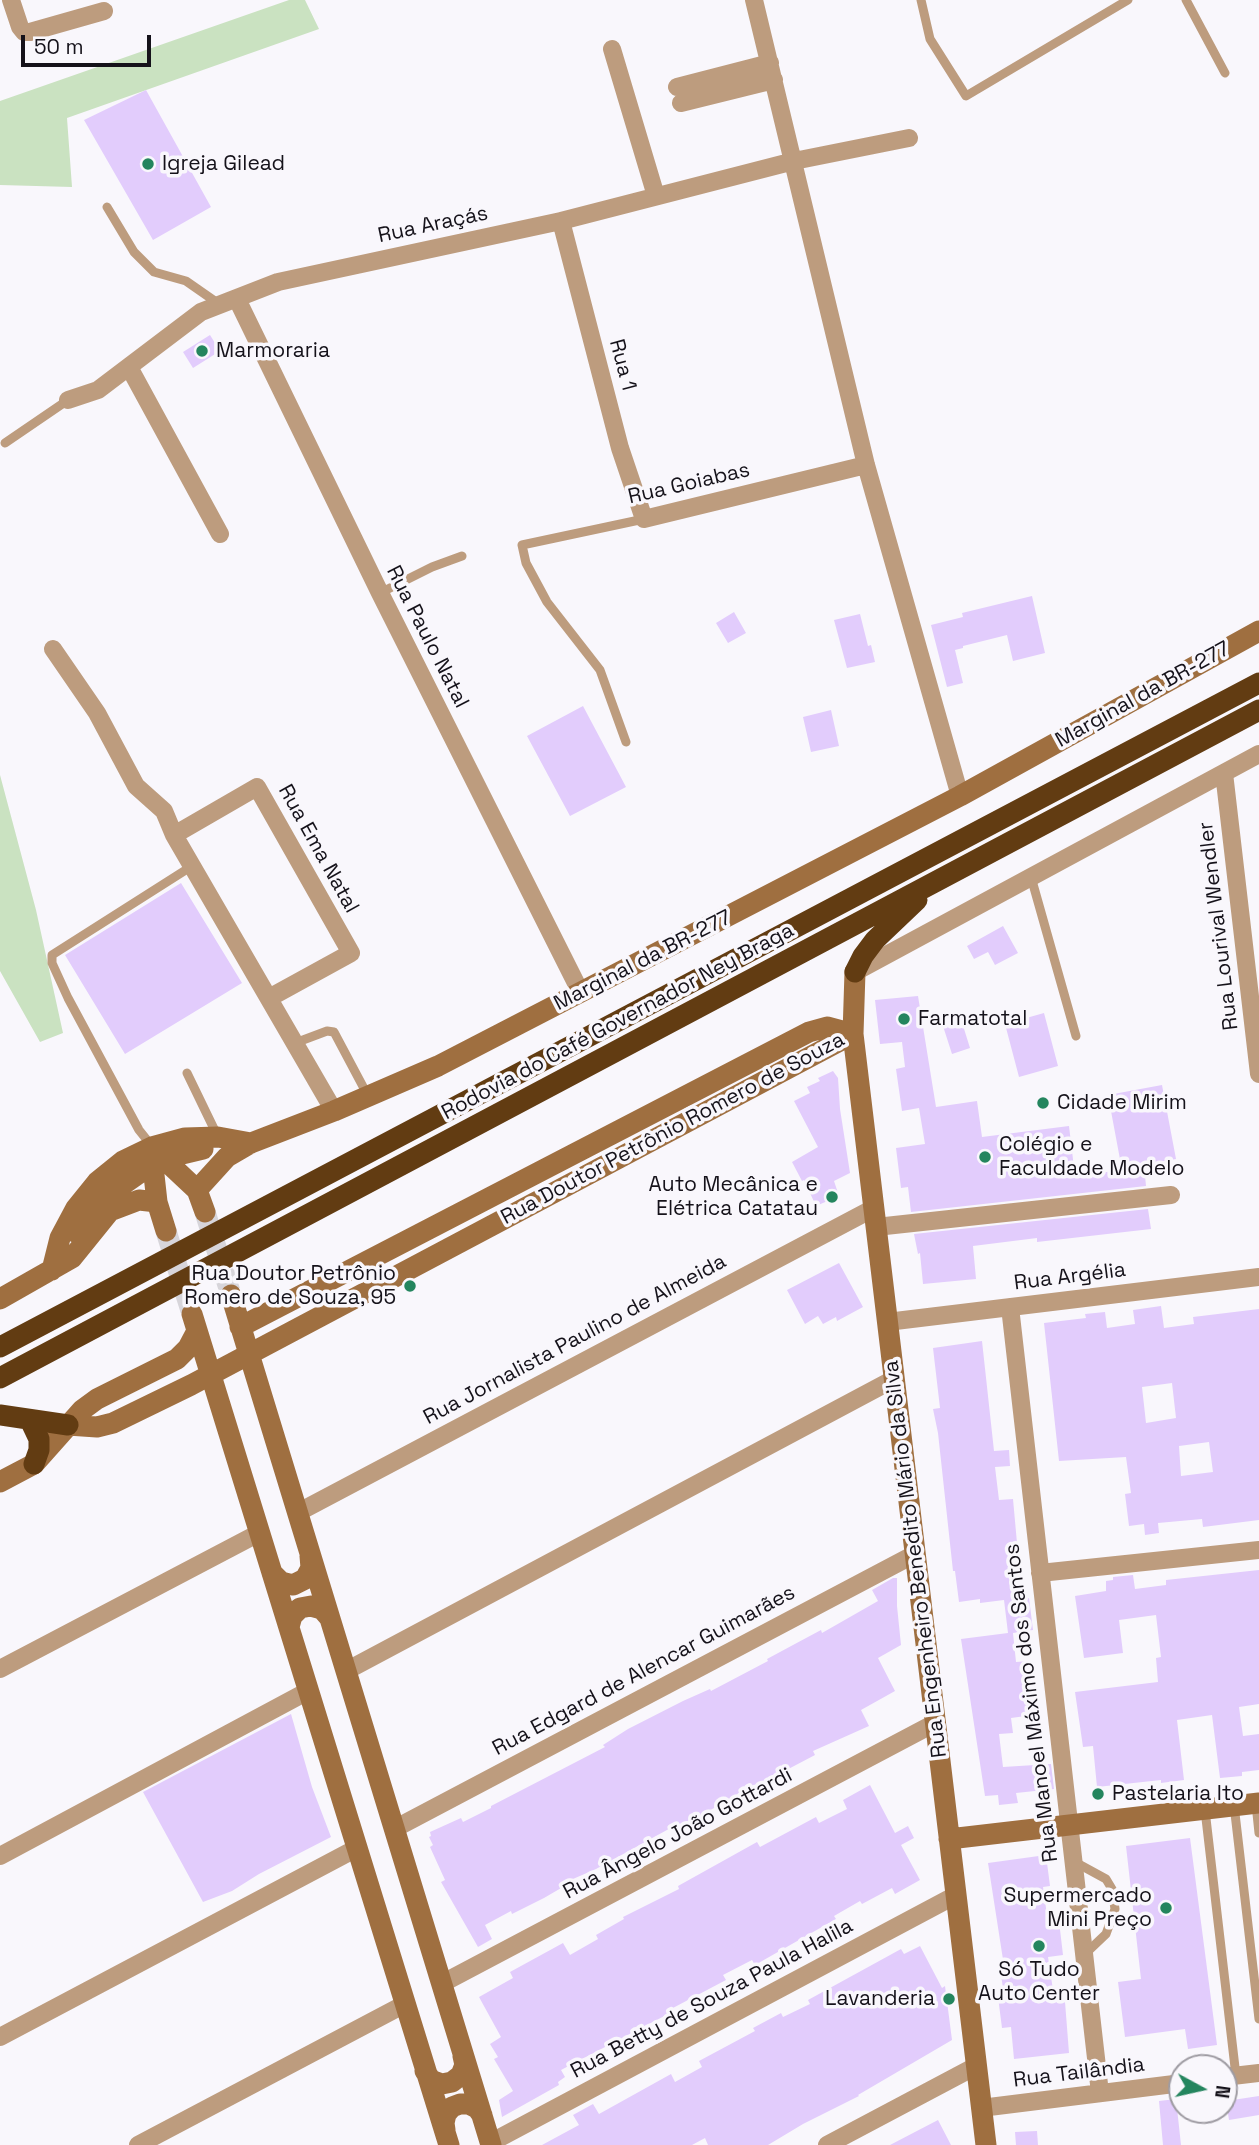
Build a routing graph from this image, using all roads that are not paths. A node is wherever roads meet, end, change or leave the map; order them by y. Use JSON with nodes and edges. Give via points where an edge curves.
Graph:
{"nodes":[{"id":1,"x":11,"y":0,"type":"edge"},
{"id":2,"x":754,"y":0,"type":"edge"},
{"id":3,"x":921,"y":0,"type":"edge"},
{"id":4,"x":1128,"y":0,"type":"edge"},
{"id":5,"x":1186,"y":0,"type":"edge"},
{"id":6,"x":104,"y":10,"type":"dead end"},
{"id":7,"x":612,"y":49,"type":"dead end"},
{"id":8,"x":772,"y":71,"type":"junction"},
{"id":9,"x":1224,"y":73,"type":"dead end"},
{"id":10,"x":679,"y":95,"type":"dead end"},
{"id":11,"x":909,"y":138,"type":"dead end"},
{"id":12,"x":794,"y":161,"type":"junction"},
{"id":13,"x":656,"y":196,"type":"junction"},
{"id":14,"x":107,"y":207,"type":"dead end"},
{"id":15,"x":561,"y":221,"type":"junction"},
{"id":16,"x":229,"y":302,"type":"junction"},
{"id":17,"x":130,"y":367,"type":"junction"},
{"id":18,"x":68,"y":400,"type":"joint"},
{"id":19,"x":5,"y":443,"type":"dead end"},
{"id":20,"x":866,"y":465,"type":"junction"},
{"id":21,"x":644,"y":519,"type":"junction"},
{"id":22,"x":220,"y":534,"type":"dead end"},
{"id":23,"x":462,"y":556,"type":"dead end"},
{"id":24,"x":380,"y":593,"type":"junction"},
{"id":25,"x":1259,"y":631,"type":"edge"},
{"id":26,"x":53,"y":649,"type":"dead end"},
{"id":27,"x":1259,"y":683,"type":"edge"},
{"id":28,"x":1259,"y":710,"type":"edge"},
{"id":29,"x":626,"y":741,"type":"dead end"},
{"id":30,"x":1259,"y":754,"type":"edge"},
{"id":31,"x":1224,"y":774,"type":"junction"},
{"id":32,"x":960,"y":796,"type":"junction"},
{"id":33,"x":174,"y":835,"type":"junction"},
{"id":34,"x":192,"y":866,"type":"junction"},
{"id":35,"x":945,"y":876,"type":"junction"},
{"id":36,"x":1031,"y":877,"type":"junction"},
{"id":37,"x":855,"y":972,"type":"junction"},
{"id":38,"x":581,"y":993,"type":"junction"},
{"id":39,"x":269,"y":998,"type":"junction"},
{"id":40,"x":853,"y":1034,"type":"junction"},
{"id":41,"x":1076,"y":1036,"type":"dead end"},
{"id":42,"x":1257,"y":1037,"type":"edge"},
{"id":43,"x":295,"y":1043,"type":"junction"},
{"id":44,"x":187,"y":1073,"type":"dead end"},
{"id":45,"x":1259,"y":1074,"type":"edge"},
{"id":46,"x":369,"y":1096,"type":"junction"},
{"id":47,"x":334,"y":1111,"type":"junction"},
{"id":48,"x":218,"y":1137,"type":"junction"},
{"id":49,"x":251,"y":1143,"type":"junction"},
{"id":50,"x":157,"y":1157,"type":"junction"},
{"id":51,"x":197,"y":1189,"type":"junction"},
{"id":52,"x":1171,"y":1195,"type":"dead end"},
{"id":53,"x":158,"y":1202,"type":"junction"},
{"id":54,"x":205,"y":1212,"type":"tunnel mouth"},
{"id":55,"x":875,"y":1218,"type":"junction"},
{"id":56,"x":166,"y":1231,"type":"tunnel mouth"},
{"id":57,"x":52,"y":1270,"type":"junction"},
{"id":58,"x":1259,"y":1277,"type":"edge"},
{"id":59,"x":231,"y":1295,"type":"tunnel mouth"},
{"id":60,"x":0,"y":1299,"type":"edge"},
{"id":61,"x":1010,"y":1307,"type":"junction"},
{"id":62,"x":887,"y":1322,"type":"junction"},
{"id":63,"x":240,"y":1327,"type":"junction"},
{"id":64,"x":0,"y":1347,"type":"edge"},
{"id":65,"x":248,"y":1354,"type":"junction"},
{"id":66,"x":210,"y":1374,"type":"junction"},
{"id":67,"x":0,"y":1378,"type":"edge"},
{"id":68,"x":894,"y":1379,"type":"junction"},
{"id":69,"x":0,"y":1415,"type":"edge"},
{"id":70,"x":30,"y":1420,"type":"junction"},
{"id":71,"x":68,"y":1425,"type":"junction"},
{"id":72,"x":34,"y":1464,"type":"junction"},
{"id":73,"x":0,"y":1482,"type":"edge"},
{"id":74,"x":297,"y":1513,"type":"junction"},
{"id":75,"x":259,"y":1533,"type":"junction"},
{"id":76,"x":1259,"y":1550,"type":"edge"},
{"id":77,"x":915,"y":1553,"type":"junction"},
{"id":78,"x":310,"y":1555,"type":"junction"},
{"id":79,"x":272,"y":1573,"type":"junction"},
{"id":80,"x":1040,"y":1573,"type":"junction"},
{"id":81,"x":329,"y":1618,"type":"junction"},
{"id":82,"x":289,"y":1627,"type":"junction"},
{"id":83,"x":0,"y":1670,"type":"edge"},
{"id":84,"x":346,"y":1671,"type":"junction"},
{"id":85,"x":308,"y":1692,"type":"junction"},
{"id":86,"x":935,"y":1724,"type":"junction"},
{"id":87,"x":1257,"y":1803,"type":"edge"},
{"id":88,"x":1234,"y":1805,"type":"junction"},
{"id":89,"x":1205,"y":1809,"type":"junction"},
{"id":90,"x":1069,"y":1825,"type":"junction"},
{"id":91,"x":394,"y":1829,"type":"junction"},
{"id":92,"x":1259,"y":1833,"type":"edge"},
{"id":93,"x":949,"y":1839,"type":"junction"},
{"id":94,"x":357,"y":1849,"type":"junction"},
{"id":95,"x":0,"y":1856,"type":"edge"},
{"id":96,"x":1073,"y":1861,"type":"junction"},
{"id":97,"x":956,"y":1895,"type":"junction"},
{"id":98,"x":1084,"y":1955,"type":"junction"},
{"id":99,"x":441,"y":1984,"type":"junction"},
{"id":100,"x":405,"y":2004,"type":"junction"},
{"id":101,"x":1259,"y":2019,"type":"edge"},
{"id":102,"x":0,"y":2037,"type":"edge"},
{"id":103,"x":462,"y":2054,"type":"junction"},
{"id":104,"x":1228,"y":2054,"type":"edge"},
{"id":105,"x":976,"y":2066,"type":"junction"},
{"id":106,"x":425,"y":2071,"type":"junction"},
{"id":107,"x":1259,"y":2073,"type":"edge"},
{"id":108,"x":1238,"y":2075,"type":"edge"},
{"id":109,"x":1168,"y":2084,"type":"edge"},
{"id":110,"x":1100,"y":2093,"type":"junction"},
{"id":111,"x":981,"y":2108,"type":"junction"},
{"id":112,"x":482,"y":2115,"type":"junction"},
{"id":113,"x":447,"y":2138,"type":"edge"},
{"id":114,"x":490,"y":2144,"type":"edge"},
{"id":115,"x":138,"y":2145,"type":"edge"},
{"id":116,"x":827,"y":2145,"type":"edge"},
{"id":117,"x":986,"y":2145,"type":"edge"}],
"edges":[{"from":1,"to":6,"type":"street","via":[[24,32]]},
{"from":2,"to":8,"type":"street"},
{"from":3,"to":4,"type":"lane","via":[[930,39],[966,96]]},
{"from":5,"to":9,"type":"lane"},
{"from":7,"to":13,"type":"street"},
{"from":8,"to":10,"type":"street"},
{"from":8,"to":12,"type":"street"},
{"from":11,"to":12,"type":"street","name":"Rua Araçás"},
{"from":12,"to":13,"type":"street","name":"Rua Araçás"},
{"from":12,"to":20,"type":"street"},
{"from":13,"to":15,"type":"street","name":"Rua Araçás"},
{"from":14,"to":16,"type":"lane","via":[[134,252],[154,272],[186,281]]},
{"from":15,"to":16,"type":"street","name":"Rua Araçás","via":[[278,282]]},
{"from":15,"to":21,"type":"street","name":"Rua 1","via":[[620,448]]},
{"from":16,"to":17,"type":"street","name":"Rua Araçás","via":[[201,312]]},
{"from":16,"to":24,"type":"street","name":"Rua Paulo Natal"},
{"from":17,"to":18,"type":"street","name":"Rua Araçás","via":[[98,390]]},
{"from":17,"to":22,"type":"street"},
{"from":18,"to":19,"type":"lane","name":"Rua Araçás"},
{"from":20,"to":21,"type":"street","name":"Rua Goiabas"},
{"from":20,"to":32,"type":"street"},
{"from":21,"to":29,"type":"lane","name":"Rua Goiabas","via":[[522,545],[547,602],[600,670]]},
{"from":23,"to":24,"type":"lane"},
{"from":24,"to":38,"type":"street","name":"Rua Paulo Natal"},
{"from":25,"to":32,"type":"main road","name":"Marginal da BR-277"},
{"from":26,"to":33,"type":"street","via":[[97,713],[136,786],[164,811]]},
{"from":27,"to":64,"type":"highway","name":"Rodovia do Café Governador Ney Braga"},
{"from":28,"to":35,"type":"highway","name":"Rodovia do Café Governador Ney Braga"},
{"from":30,"to":31,"type":"street"},
{"from":31,"to":36,"type":"street"},
{"from":31,"to":42,"type":"street","name":"Rua Lourival Wendler"},
{"from":32,"to":38,"type":"main road","name":"Marginal da BR-277"},
{"from":33,"to":34,"type":"street"},
{"from":33,"to":39,"type":"street","name":"Rua Ema Natal","via":[[257,787],[351,953]]},
{"from":34,"to":39,"type":"street"},
{"from":34,"to":50,"type":"lane","via":[[52,955],[68,998]]},
{"from":35,"to":37,"type":"highway","via":[[876,940]]},
{"from":35,"to":67,"type":"highway","name":"Rodovia do Café Governador Ney Braga"},
{"from":36,"to":37,"type":"street"},
{"from":36,"to":41,"type":"lane"},
{"from":37,"to":40,"type":"main road","name":"Rua Engenheiro Benedito Mário da Silva"},
{"from":38,"to":46,"type":"main road","name":"Marginal da BR-277"},
{"from":39,"to":43,"type":"street"},
{"from":40,"to":55,"type":"main road","name":"Rua Engenheiro Benedito Mário da Silva"},
{"from":40,"to":63,"type":"main road","name":"Rua Doutor Petrônio Romero de Souza","via":[[827,1027],[808,1032]]},
{"from":40,"to":65,"type":"main road","name":"Rua Doutor Petrônio Romero de Souza"},
{"from":42,"to":45,"type":"street","name":"Rua Lourival Wendler"},
{"from":43,"to":46,"type":"lane","via":[[334,1032]]},
{"from":43,"to":47,"type":"street"},
{"from":44,"to":48,"type":"lane"},
{"from":46,"to":47,"type":"main road","name":"Marginal da BR-277"},
{"from":47,"to":49,"type":"main road","name":"Marginal da BR-277"},
{"from":48,"to":49,"type":"main road"},
{"from":48,"to":50,"type":"main road","via":[[184,1138]]},
{"from":49,"to":50,"type":"main road"},
{"from":49,"to":51,"type":"main road","via":[[227,1157]]},
{"from":50,"to":51,"type":"main road"},
{"from":50,"to":53,"type":"main road"},
{"from":50,"to":57,"type":"main road","via":[[89,1214]]},
{"from":51,"to":53,"type":"main road","via":[[182,1183],[171,1186]]},
{"from":51,"to":54,"type":"main road"},
{"from":52,"to":55,"type":"street"},
{"from":53,"to":56,"type":"main road"},
{"from":53,"to":57,"type":"main road","via":[[139,1200],[110,1211],[72,1258]]},
{"from":55,"to":62,"type":"main road","name":"Rua Engenheiro Benedito Mário da Silva"},
{"from":55,"to":74,"type":"street","name":"Rua Jornalista Paulino de Almeida"},
{"from":57,"to":60,"type":"main road"},
{"from":58,"to":61,"type":"street","name":"Rua Argélia"},
{"from":59,"to":63,"type":"main road"},
{"from":61,"to":62,"type":"street","name":"Rua Argélia"},
{"from":61,"to":80,"type":"street","name":"Rua Manoel Máximo dos Santos"},
{"from":62,"to":68,"type":"main road","name":"Rua Engenheiro Benedito Mário da Silva"},
{"from":63,"to":65,"type":"main road"},
{"from":65,"to":66,"type":"main road","name":"Rua Doutor Petrônio Romero de Souza"},
{"from":65,"to":74,"type":"main road"},
{"from":66,"to":71,"type":"main road","name":"Rua Doutor Petrônio Romero de Souza","via":[[113,1423]]},
{"from":66,"to":71,"type":"main road","via":[[195,1323],[188,1349],[177,1359],[97,1399]]},
{"from":66,"to":75,"type":"main road"},
{"from":68,"to":77,"type":"main road","name":"Rua Engenheiro Benedito Mário da Silva"},
{"from":68,"to":84,"type":"street"},
{"from":69,"to":70,"type":"highway"},
{"from":70,"to":71,"type":"highway"},
{"from":70,"to":72,"type":"highway","via":[[39,1439]]},
{"from":71,"to":72,"type":"main road"},
{"from":72,"to":73,"type":"main road"},
{"from":74,"to":78,"type":"main road"},
{"from":75,"to":79,"type":"main road"},
{"from":75,"to":83,"type":"street"},
{"from":76,"to":80,"type":"street"},
{"from":77,"to":86,"type":"main road","name":"Rua Engenheiro Benedito Mário da Silva"},
{"from":77,"to":91,"type":"street","name":"Rua Edgard de Alencar Guimarães"},
{"from":78,"to":79,"type":"main road","via":[[312,1568],[305,1579],[293,1585]]},
{"from":78,"to":81,"type":"main road"},
{"from":79,"to":82,"type":"main road"},
{"from":80,"to":90,"type":"street","name":"Rua Manoel Máximo dos Santos"},
{"from":81,"to":82,"type":"main road","via":[[322,1609],[300,1608]]},
{"from":81,"to":84,"type":"main road"},
{"from":82,"to":85,"type":"main road"},
{"from":84,"to":91,"type":"main road"},
{"from":85,"to":94,"type":"main road"},
{"from":85,"to":95,"type":"street"},
{"from":86,"to":93,"type":"main road","name":"Rua Engenheiro Benedito Mário da Silva"},
{"from":86,"to":99,"type":"street","name":"Rua Ângelo João Gottardi"},
{"from":87,"to":88,"type":"main road"},
{"from":87,"to":92,"type":"lane"},
{"from":88,"to":89,"type":"main road"},
{"from":88,"to":101,"type":"lane"},
{"from":89,"to":90,"type":"main road"},
{"from":89,"to":104,"type":"lane"},
{"from":90,"to":93,"type":"main road"},
{"from":90,"to":96,"type":"street","name":"Rua Manoel Máximo dos Santos"},
{"from":91,"to":99,"type":"main road"},
{"from":93,"to":97,"type":"main road","name":"Rua Engenheiro Benedito Mário da Silva"},
{"from":94,"to":100,"type":"main road"},
{"from":94,"to":102,"type":"street"},
{"from":96,"to":98,"type":"street","name":"Rua Manoel Máximo dos Santos"},
{"from":96,"to":98,"type":"lane","via":[[1105,1879],[1115,1909],[1106,1934]]},
{"from":97,"to":105,"type":"main road","name":"Rua Engenheiro Benedito Mário da Silva"},
{"from":97,"to":114,"type":"street","name":"Rua Betty de Souza Paula Halila"},
{"from":98,"to":110,"type":"street","name":"Rua Manoel Máximo dos Santos"},
{"from":99,"to":103,"type":"main road"},
{"from":100,"to":106,"type":"main road"},
{"from":100,"to":115,"type":"street"},
{"from":103,"to":106,"type":"main road","via":[[465,2065],[461,2076],[452,2082],[432,2080]]},
{"from":103,"to":112,"type":"main road"},
{"from":105,"to":111,"type":"main road","name":"Rua Engenheiro Benedito Mário da Silva"},
{"from":105,"to":116,"type":"street"},
{"from":106,"to":113,"type":"main road"},
{"from":107,"to":108,"type":"street"},
{"from":109,"to":110,"type":"street","name":"Rua Tailândia"},
{"from":110,"to":111,"type":"street","name":"Rua Tailândia"},
{"from":111,"to":117,"type":"main road","name":"Rua Engenheiro Benedito Mário da Silva"},
{"from":112,"to":113,"type":"main road","via":[[469,2104],[452,2108],[444,2123]]},
{"from":112,"to":114,"type":"main road"}]}
